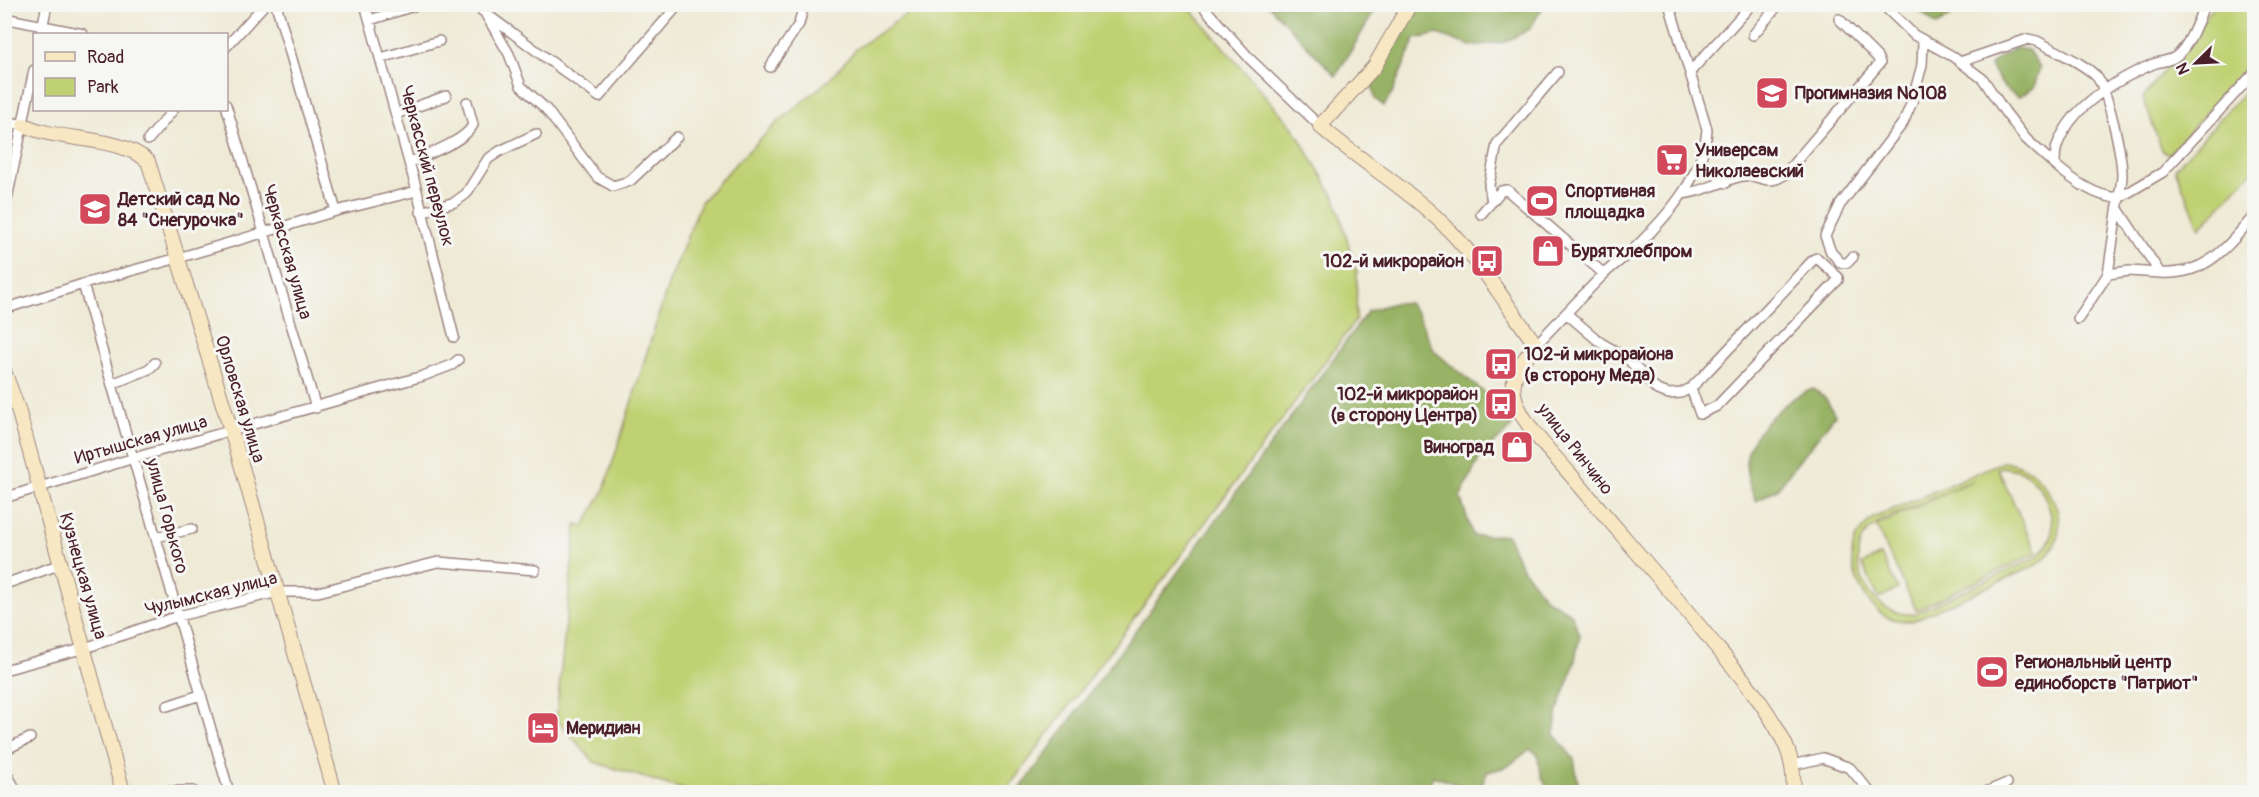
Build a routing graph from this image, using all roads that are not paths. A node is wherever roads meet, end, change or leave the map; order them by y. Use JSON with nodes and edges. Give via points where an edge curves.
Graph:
{"nodes":[{"id":1,"x":47,"y":4,"type":"edge"},
{"id":2,"x":265,"y":4,"type":"edge"},
{"id":3,"x":276,"y":4,"type":"edge"},
{"id":4,"x":365,"y":4,"type":"edge"},
{"id":5,"x":420,"y":4,"type":"edge"},
{"id":6,"x":473,"y":4,"type":"edge"},
{"id":7,"x":679,"y":4,"type":"edge"},
{"id":8,"x":804,"y":4,"type":"edge"},
{"id":9,"x":1201,"y":4,"type":"edge"},
{"id":10,"x":1410,"y":4,"type":"edge"},
{"id":11,"x":1752,"y":4,"type":"edge"},
{"id":12,"x":1779,"y":4,"type":"edge"},
{"id":13,"x":1882,"y":4,"type":"edge"},
{"id":14,"x":2204,"y":4,"type":"edge"},
{"id":15,"x":1671,"y":6,"type":"edge"},
{"id":16,"x":486,"y":15,"type":"junction"},
{"id":17,"x":4,"y":18,"type":"edge"},
{"id":18,"x":370,"y":20,"type":"junction"},
{"id":19,"x":1839,"y":20,"type":"dead end"},
{"id":20,"x":42,"y":30,"type":"edge"},
{"id":21,"x":73,"y":33,"type":"edge"},
{"id":22,"x":1753,"y":35,"type":"dead end"},
{"id":23,"x":439,"y":41,"type":"dead end"},
{"id":24,"x":1923,"y":42,"type":"junction"},
{"id":25,"x":228,"y":44,"type":"edge"},
{"id":26,"x":381,"y":58,"type":"junction"},
{"id":27,"x":1960,"y":62,"type":"junction"},
{"id":28,"x":770,"y":67,"type":"dead end"},
{"id":29,"x":1691,"y":71,"type":"junction"},
{"id":30,"x":1558,"y":72,"type":"dead end"},
{"id":31,"x":2254,"y":74,"type":"edge"},
{"id":32,"x":33,"y":76,"type":"edge"},
{"id":33,"x":2105,"y":91,"type":"junction"},
{"id":34,"x":446,"y":96,"type":"dead end"},
{"id":35,"x":466,"y":102,"type":"dead end"},
{"id":36,"x":172,"y":111,"type":"edge"},
{"id":37,"x":228,"y":111,"type":"edge"},
{"id":38,"x":396,"y":114,"type":"junction"},
{"id":39,"x":4,"y":121,"type":"edge"},
{"id":40,"x":24,"y":125,"type":"junction"},
{"id":41,"x":1320,"y":126,"type":"junction"},
{"id":42,"x":536,"y":134,"type":"dead end"},
{"id":43,"x":677,"y":137,"type":"dead end"},
{"id":44,"x":148,"y":140,"type":"dead end"},
{"id":45,"x":1700,"y":161,"type":"junction"},
{"id":46,"x":409,"y":163,"type":"junction"},
{"id":47,"x":2055,"y":165,"type":"junction"},
{"id":48,"x":1726,"y":183,"type":"junction"},
{"id":49,"x":417,"y":191,"type":"junction"},
{"id":50,"x":1682,"y":194,"type":"junction"},
{"id":51,"x":2119,"y":198,"type":"junction"},
{"id":52,"x":1492,"y":202,"type":"junction"},
{"id":53,"x":2118,"y":209,"type":"junction"},
{"id":54,"x":336,"y":211,"type":"junction"},
{"id":55,"x":421,"y":212,"type":"junction"},
{"id":56,"x":4,"y":213,"type":"edge"},
{"id":57,"x":1481,"y":214,"type":"dead end"},
{"id":58,"x":2254,"y":216,"type":"edge"},
{"id":59,"x":264,"y":233,"type":"junction"},
{"id":60,"x":1853,"y":257,"type":"dead end"},
{"id":61,"x":178,"y":258,"type":"junction"},
{"id":62,"x":2108,"y":273,"type":"junction"},
{"id":63,"x":2160,"y":273,"type":"junction"},
{"id":64,"x":1604,"y":274,"type":"junction"},
{"id":65,"x":83,"y":284,"type":"junction"},
{"id":66,"x":4,"y":309,"type":"edge"},
{"id":67,"x":1567,"y":314,"type":"junction"},
{"id":68,"x":2078,"y":319,"type":"dead end"},
{"id":69,"x":454,"y":337,"type":"dead end"},
{"id":70,"x":1536,"y":345,"type":"junction"},
{"id":71,"x":458,"y":360,"type":"dead end"},
{"id":72,"x":155,"y":363,"type":"dead end"},
{"id":73,"x":4,"y":370,"type":"edge"},
{"id":74,"x":112,"y":384,"type":"junction"},
{"id":75,"x":1691,"y":387,"type":"junction"},
{"id":76,"x":316,"y":408,"type":"junction"},
{"id":77,"x":231,"y":431,"type":"junction"},
{"id":78,"x":134,"y":458,"type":"junction"},
{"id":79,"x":40,"y":488,"type":"junction"},
{"id":80,"x":4,"y":498,"type":"edge"},
{"id":81,"x":192,"y":529,"type":"dead end"},
{"id":82,"x":156,"y":537,"type":"junction"},
{"id":83,"x":61,"y":564,"type":"junction"},
{"id":84,"x":535,"y":570,"type":"dead end"},
{"id":85,"x":8,"y":583,"type":"dead end"},
{"id":86,"x":278,"y":592,"type":"junction"},
{"id":87,"x":178,"y":616,"type":"junction"},
{"id":88,"x":85,"y":648,"type":"junction"},
{"id":89,"x":4,"y":670,"type":"edge"},
{"id":90,"x":200,"y":695,"type":"junction"},
{"id":91,"x":167,"y":706,"type":"dead end"},
{"id":92,"x":30,"y":738,"type":"dead end"},
{"id":93,"x":4,"y":750,"type":"edge"},
{"id":94,"x":1792,"y":765,"type":"junction"},
{"id":95,"x":4,"y":769,"type":"edge"},
{"id":96,"x":2007,"y":783,"type":"dead end"},
{"id":97,"x":333,"y":790,"type":"edge"},
{"id":98,"x":193,"y":791,"type":"dead end"},
{"id":99,"x":17,"y":792,"type":"edge"},
{"id":100,"x":123,"y":792,"type":"edge"},
{"id":101,"x":135,"y":792,"type":"edge"},
{"id":102,"x":229,"y":792,"type":"edge"},
{"id":103,"x":1793,"y":792,"type":"edge"},
{"id":104,"x":1870,"y":792,"type":"edge"},
{"id":105,"x":1986,"y":792,"type":"edge"}],
"edges":[{"from":1,"to":20,"type":"street"},
{"from":2,"to":25,"type":"street"},
{"from":3,"to":54,"type":"street"},
{"from":4,"to":18,"type":"street","name":"Черкасский переулок"},
{"from":5,"to":18,"type":"street"},
{"from":6,"to":16,"type":"street"},
{"from":7,"to":16,"type":"street","via":[[599,97]]},
{"from":8,"to":28,"type":"street","via":[[799,24]]},
{"from":9,"to":41,"type":"street","via":[[1251,60]]},
{"from":10,"to":41,"type":"street","via":[[1374,67]]},
{"from":11,"to":29,"type":"street"},
{"from":12,"to":22,"type":"street"},
{"from":13,"to":24,"type":"street"},
{"from":14,"to":33,"type":"street","via":[[2189,39],[2175,57],[2155,63]]},
{"from":15,"to":29,"type":"street"},
{"from":16,"to":43,"type":"street","via":[[509,54],[521,86],[546,109],[597,177],[613,186],[630,181]]},
{"from":17,"to":20,"type":"street"},
{"from":18,"to":26,"type":"street","name":"Черкасский переулок"},
{"from":19,"to":48,"type":"street","via":[[1877,57],[1880,63],[1876,70],[1784,175],[1768,181],[1744,176]]},
{"from":20,"to":21,"type":"street"},
{"from":23,"to":26,"type":"street"},
{"from":24,"to":27,"type":"street"},
{"from":24,"to":60,"type":"street","via":[[1922,65],[1903,123],[1839,205],[1825,236],[1841,263]]},
{"from":26,"to":38,"type":"street","name":"Черкасский переулок"},
{"from":27,"to":33,"type":"street","via":[[2028,39],[2087,68]]},
{"from":27,"to":47,"type":"street","via":[[1983,79],[2026,139]]},
{"from":29,"to":45,"type":"street","via":[[1707,129]]},
{"from":30,"to":52,"type":"street","via":[[1497,144],[1490,185]]},
{"from":31,"to":51,"type":"street","via":[[2163,172]]},
{"from":32,"to":40,"type":"street"},
{"from":33,"to":47,"type":"street","via":[[2091,99],[2071,123],[2057,147]]},
{"from":33,"to":51,"type":"street","via":[[2121,158]]},
{"from":34,"to":38,"type":"street"},
{"from":35,"to":46,"type":"street","via":[[473,125],[470,130]]},
{"from":36,"to":44,"type":"street"},
{"from":37,"to":59,"type":"street","name":"Черкасская улица"},
{"from":38,"to":46,"type":"street","name":"Черкасский переулок"},
{"from":39,"to":40,"type":"street","name":"Орловская улица"},
{"from":40,"to":56,"type":"street"},
{"from":40,"to":61,"type":"street","name":"Орловская улица","via":[[40,132],[124,147],[148,161]]},
{"from":41,"to":70,"type":"street","via":[[1423,206],[1461,242]]},
{"from":42,"to":55,"type":"street","via":[[488,159],[466,194],[455,202]]},
{"from":45,"to":48,"type":"street"},
{"from":45,"to":50,"type":"street"},
{"from":46,"to":49,"type":"street","name":"Черкасский переулок"},
{"from":47,"to":51,"type":"street","via":[[2100,195]]},
{"from":48,"to":50,"type":"street"},
{"from":49,"to":54,"type":"street"},
{"from":49,"to":55,"type":"street","name":"Черкасский переулок"},
{"from":50,"to":64,"type":"street","via":[[1637,246]]},
{"from":51,"to":53,"type":"street"},
{"from":52,"to":57,"type":"street"},
{"from":52,"to":64,"type":"street","via":[[1507,190]]},
{"from":53,"to":62,"type":"street"},
{"from":53,"to":63,"type":"street"},
{"from":54,"to":59,"type":"street"},
{"from":55,"to":69,"type":"street","name":"Черкасский переулок"},
{"from":58,"to":63,"type":"street","via":[[2213,260],[2182,274]]},
{"from":59,"to":61,"type":"street"},
{"from":59,"to":76,"type":"street","name":"Черкасская улица"},
{"from":61,"to":65,"type":"street"},
{"from":61,"to":77,"type":"street","name":"Орловская улица"},
{"from":62,"to":63,"type":"street"},
{"from":62,"to":68,"type":"street"},
{"from":64,"to":67,"type":"street"},
{"from":65,"to":66,"type":"street"},
{"from":65,"to":74,"type":"street","name":"улица Горького"},
{"from":67,"to":70,"type":"street"},
{"from":67,"to":75,"type":"street","via":[[1601,343],[1627,358],[1657,390],[1681,393]]},
{"from":70,"to":94,"type":"street","name":"улица Ринчино","via":[[1517,368],[1514,379],[1521,411],[1770,715]]},
{"from":71,"to":76,"type":"street","name":"Иртышская улица","via":[[423,376]]},
{"from":72,"to":74,"type":"street"},
{"from":73,"to":79,"type":"street","name":"Кузнецкая улица"},
{"from":74,"to":78,"type":"street","name":"улица Горького"},
{"from":75,"to":75,"type":"street","via":[[1700,414],[1717,406],[1838,277],[1814,259]]},
{"from":76,"to":77,"type":"street","name":"Иртышская улица"},
{"from":77,"to":78,"type":"street","name":"Иртышская улица"},
{"from":77,"to":86,"type":"street","name":"Орловская улица"},
{"from":78,"to":79,"type":"street","name":"Иртышская улица"},
{"from":78,"to":82,"type":"street","name":"улица Горького"},
{"from":79,"to":80,"type":"street","name":"Иртышская улица"},
{"from":79,"to":83,"type":"street","name":"Кузнецкая улица"},
{"from":81,"to":82,"type":"street"},
{"from":82,"to":87,"type":"street","name":"улица Горького"},
{"from":83,"to":85,"type":"street"},
{"from":83,"to":88,"type":"street","name":"Кузнецкая улица"},
{"from":84,"to":86,"type":"street","name":"Чулымская улица","via":[[438,562],[318,592]]},
{"from":86,"to":87,"type":"street","name":"Чулымская улица"},
{"from":86,"to":97,"type":"street","name":"Орловская улица"},
{"from":87,"to":88,"type":"street","name":"Чулымская улица"},
{"from":87,"to":90,"type":"street","name":"улица Горького"},
{"from":88,"to":89,"type":"street","name":"Чулымская улица"},
{"from":88,"to":100,"type":"street","name":"Кузнецкая улица"},
{"from":90,"to":91,"type":"street"},
{"from":90,"to":102,"type":"street","name":"улица Горького"},
{"from":92,"to":93,"type":"street"},
{"from":94,"to":103,"type":"street","name":"улица Ринчино"},
{"from":94,"to":104,"type":"street","via":[[1823,758],[1850,768]]},
{"from":95,"to":99,"type":"street"},
{"from":96,"to":105,"type":"street"},
{"from":98,"to":101,"type":"street"}]}
